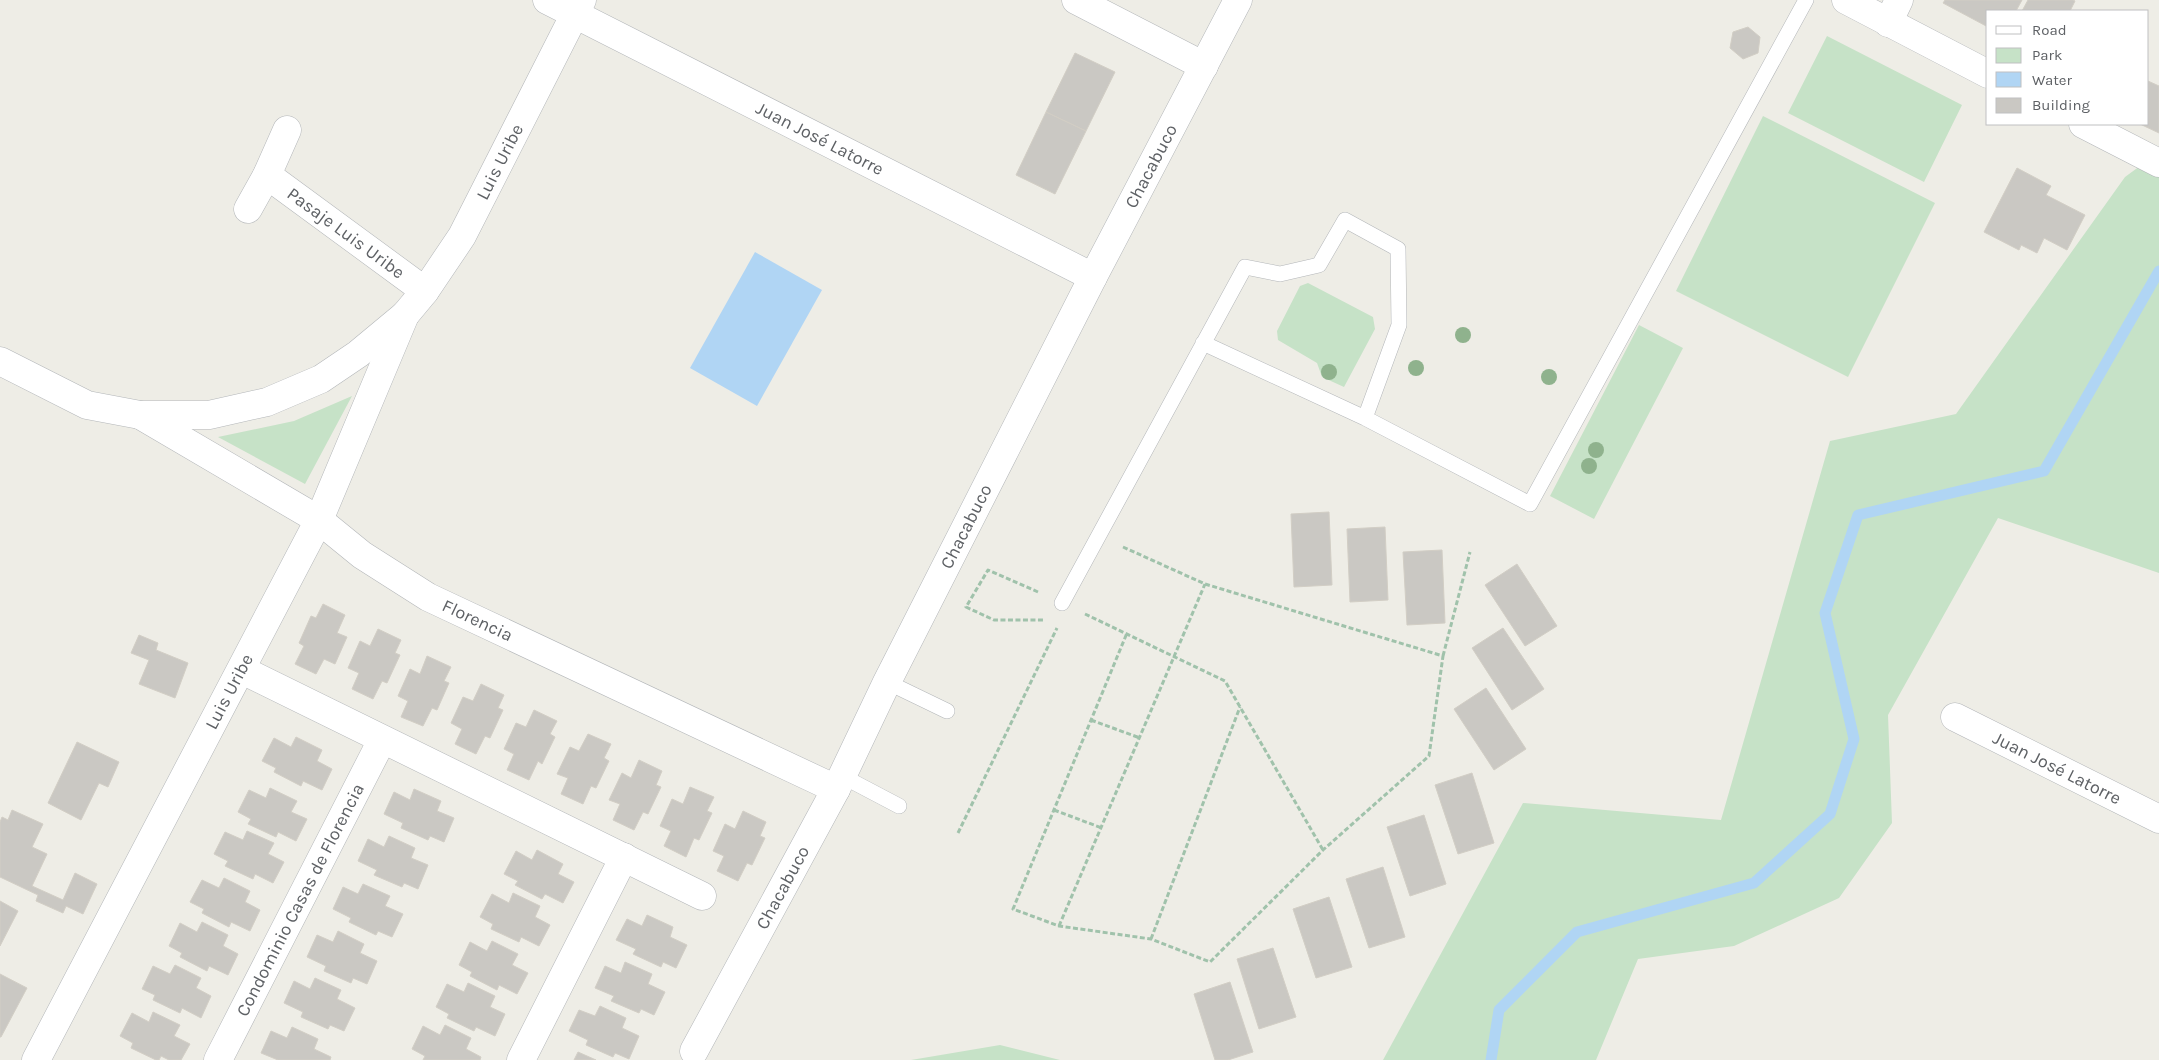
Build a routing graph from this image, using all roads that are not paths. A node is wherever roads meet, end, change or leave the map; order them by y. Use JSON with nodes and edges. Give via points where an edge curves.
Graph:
{"nodes":[{"id":1,"x":547,"y":0,"type":"edge"},
{"id":2,"x":1076,"y":0,"type":"edge"},
{"id":3,"x":1238,"y":0,"type":"edge"},
{"id":4,"x":1806,"y":0,"type":"edge"},
{"id":5,"x":1846,"y":0,"type":"edge"},
{"id":6,"x":578,"y":7,"type":"edge"},
{"id":7,"x":1894,"y":11,"type":"edge"},
{"id":8,"x":1204,"y":66,"type":"junction"},
{"id":9,"x":1986,"y":73,"type":"edge"},
{"id":10,"x":2084,"y":125,"type":"edge"},
{"id":11,"x":288,"y":130,"type":"dead end"},
{"id":12,"x":2159,"y":163,"type":"edge"},
{"id":13,"x":267,"y":175,"type":"junction"},
{"id":14,"x":248,"y":209,"type":"dead end"},
{"id":15,"x":1093,"y":277,"type":"junction"},
{"id":16,"x":425,"y":291,"type":"junction"},
{"id":17,"x":405,"y":315,"type":"junction"},
{"id":18,"x":1203,"y":343,"type":"junction"},
{"id":19,"x":0,"y":362,"type":"edge"},
{"id":20,"x":140,"y":415,"type":"junction"},
{"id":21,"x":1365,"y":418,"type":"junction"},
{"id":22,"x":319,"y":520,"type":"junction"},
{"id":23,"x":1062,"y":603,"type":"road end"},
{"id":24,"x":242,"y":670,"type":"junction"},
{"id":25,"x":887,"y":682,"type":"junction"},
{"id":26,"x":947,"y":711,"type":"dead end"},
{"id":27,"x":1955,"y":717,"type":"dead end"},
{"id":28,"x":382,"y":740,"type":"junction"},
{"id":29,"x":839,"y":782,"type":"junction"},
{"id":30,"x":899,"y":806,"type":"dead end"},
{"id":31,"x":2159,"y":819,"type":"edge"},
{"id":32,"x":624,"y":857,"type":"junction"},
{"id":33,"x":702,"y":896,"type":"dead end"},
{"id":34,"x":694,"y":1051,"type":"dead end"},
{"id":35,"x":36,"y":1060,"type":"edge"},
{"id":36,"x":218,"y":1060,"type":"edge"},
{"id":37,"x":521,"y":1060,"type":"edge"}],
"edges":[{"from":1,"to":6,"type":"street","name":"Juan José Latorre"},
{"from":2,"to":8,"type":"street"},
{"from":3,"to":8,"type":"street","name":"Chacabuco"},
{"from":4,"to":21,"type":"lane","via":[[1530,504]]},
{"from":5,"to":7,"type":"street"},
{"from":6,"to":15,"type":"street","name":"Juan José Latorre"},
{"from":6,"to":16,"type":"street","name":"Luis Uribe","via":[[462,236]]},
{"from":7,"to":9,"type":"street"},
{"from":8,"to":15,"type":"street","name":"Chacabuco"},
{"from":10,"to":12,"type":"street"},
{"from":11,"to":13,"type":"street"},
{"from":13,"to":14,"type":"street"},
{"from":13,"to":16,"type":"street","name":"Pasaje Luis Uribe"},
{"from":15,"to":25,"type":"street","name":"Chacabuco"},
{"from":16,"to":17,"type":"street","name":"Luis Uribe"},
{"from":17,"to":20,"type":"street","name":"Luis Uribe","via":[[358,354],[321,379],[267,402],[209,415]]},
{"from":17,"to":22,"type":"street","name":"Luis Uribe"},
{"from":18,"to":21,"type":"lane"},
{"from":18,"to":21,"type":"lane","via":[[1244,267],[1280,274],[1319,265],[1345,220],[1398,249],[1399,325]]},
{"from":18,"to":23,"type":"lane"},
{"from":19,"to":20,"type":"street","name":"Luis Uribe","via":[[87,405]]},
{"from":20,"to":22,"type":"street","name":"Florencia"},
{"from":22,"to":24,"type":"street","name":"Luis Uribe"},
{"from":22,"to":29,"type":"street","name":"Florencia","via":[[362,555],[428,598]]},
{"from":24,"to":28,"type":"street"},
{"from":24,"to":35,"type":"street","name":"Luis Uribe"},
{"from":25,"to":26,"type":"lane"},
{"from":25,"to":29,"type":"street","name":"Chacabuco"},
{"from":27,"to":31,"type":"street","name":"Juan José Latorre"},
{"from":28,"to":32,"type":"street"},
{"from":28,"to":36,"type":"street","name":"Condominio Casas de Florencia"},
{"from":29,"to":30,"type":"lane"},
{"from":29,"to":34,"type":"street","name":"Chacabuco"},
{"from":32,"to":33,"type":"street"},
{"from":32,"to":37,"type":"street"}]}
